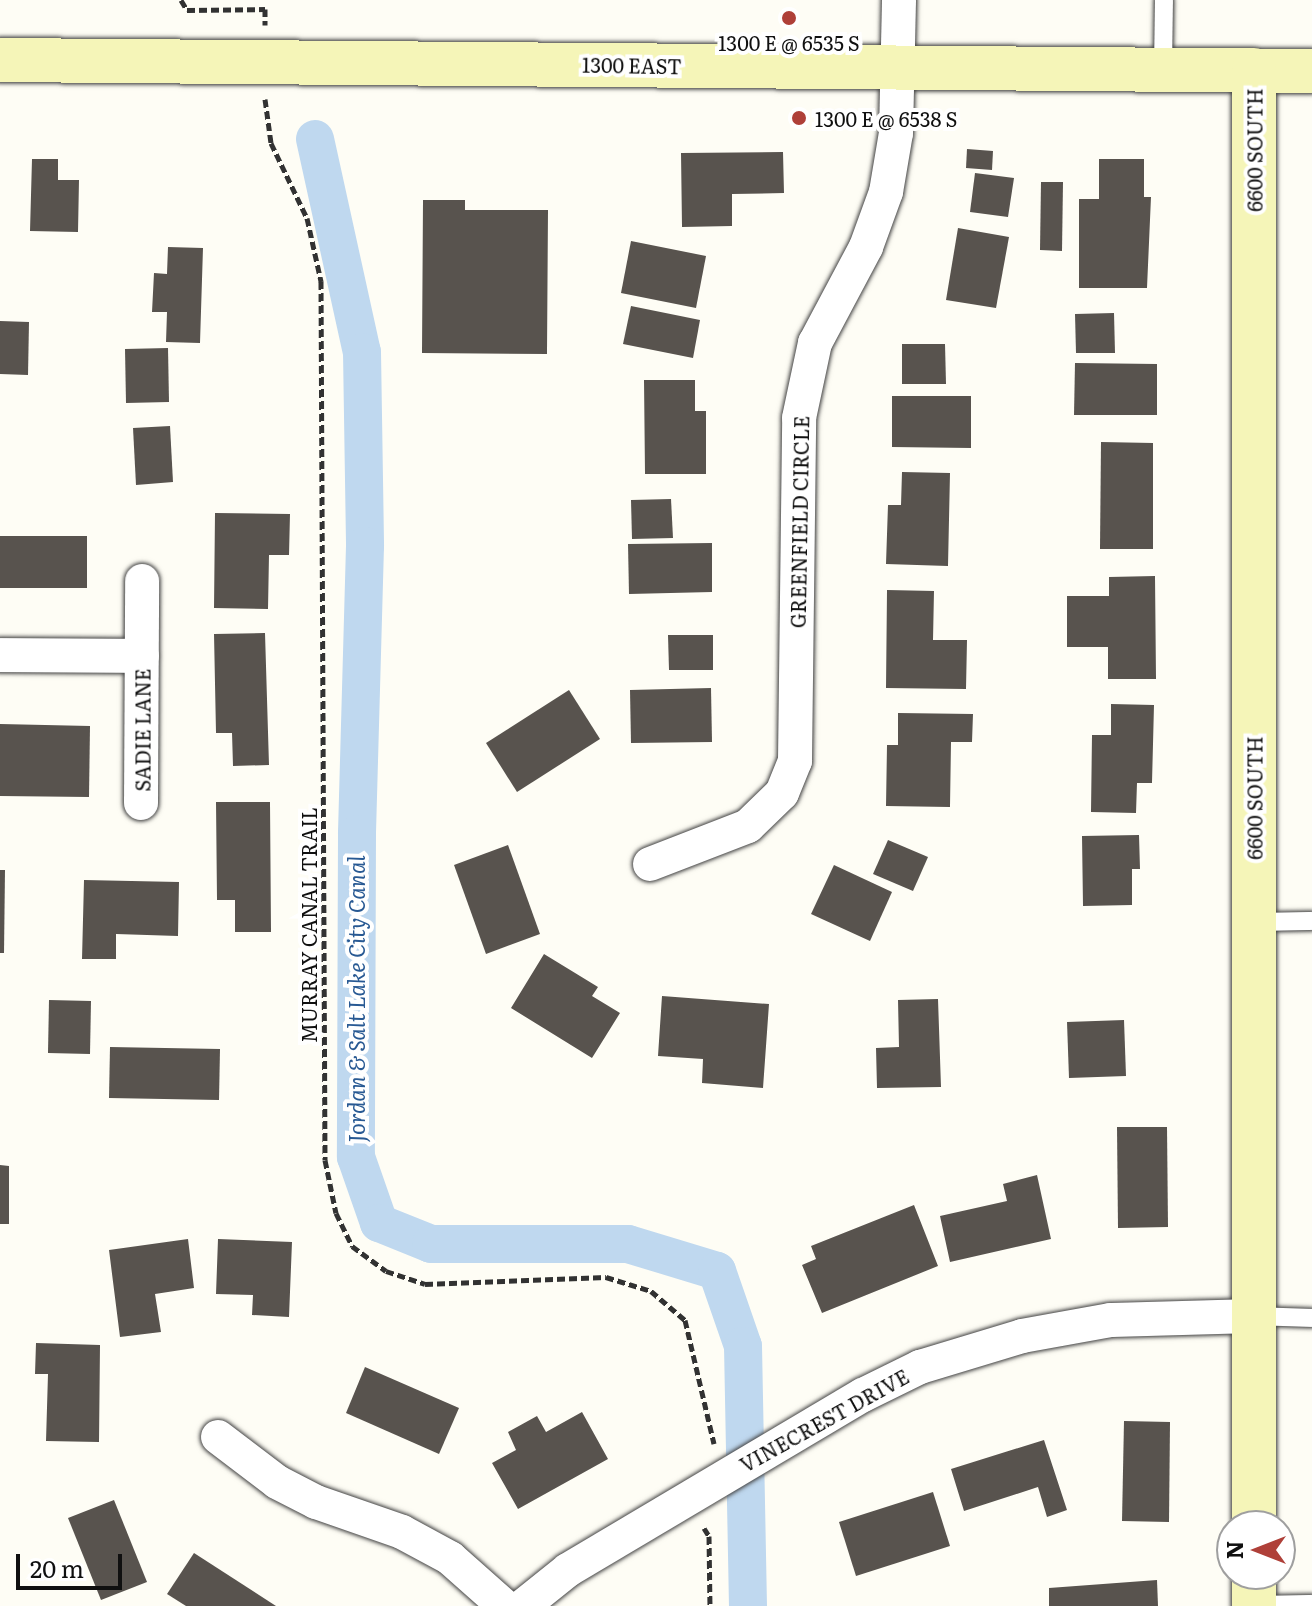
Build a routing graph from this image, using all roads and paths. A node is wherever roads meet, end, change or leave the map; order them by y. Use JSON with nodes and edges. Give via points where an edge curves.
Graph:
{"nodes":[{"id":1,"x":181,"y":0,"type":"edge"},
{"id":2,"x":899,"y":0,"type":"edge"},
{"id":3,"x":1164,"y":0,"type":"edge"},
{"id":4,"x":265,"y":9,"type":"dead end"},
{"id":5,"x":0,"y":60,"type":"edge"},
{"id":6,"x":899,"y":67,"type":"junction"},
{"id":7,"x":1163,"y":69,"type":"junction"},
{"id":8,"x":1254,"y":70,"type":"junction"},
{"id":9,"x":1312,"y":71,"type":"edge"},
{"id":10,"x":265,"y":119,"type":"dead end"},
{"id":11,"x":142,"y":581,"type":"dead end"},
{"id":12,"x":0,"y":655,"type":"edge"},
{"id":13,"x":142,"y":656,"type":"junction"},
{"id":14,"x":141,"y":803,"type":"dead end"},
{"id":15,"x":650,"y":864,"type":"dead end"},
{"id":16,"x":1312,"y":921,"type":"edge"},
{"id":17,"x":1254,"y":922,"type":"junction"},
{"id":18,"x":1254,"y":1316,"type":"junction"},
{"id":19,"x":1312,"y":1318,"type":"edge"},
{"id":20,"x":218,"y":1437,"type":"dead end"},
{"id":21,"x":719,"y":1464,"type":"junction"},
{"id":22,"x":1254,"y":1510,"type":"edge"},
{"id":23,"x":702,"y":1525,"type":"dead end"},
{"id":24,"x":1254,"y":1595,"type":"edge"},
{"id":25,"x":1312,"y":1604,"type":"edge"},
{"id":26,"x":504,"y":1606,"type":"edge"},
{"id":27,"x":523,"y":1606,"type":"edge"},
{"id":28,"x":710,"y":1606,"type":"edge"}],
"edges":[{"from":1,"to":4,"type":"path","via":[[187,10]]},
{"from":2,"to":6,"type":"street","name":"GREENFIELD CIRCLE"},
{"from":3,"to":7,"type":"lane"},
{"from":5,"to":6,"type":"main road","name":"1300 EAST"},
{"from":6,"to":7,"type":"main road","name":"1300 EAST"},
{"from":6,"to":15,"type":"street","name":"GREENFIELD CIRCLE","via":[[886,192],[866,247],[825,319],[802,393],[793,769],[773,805],[748,826]]},
{"from":7,"to":8,"type":"main road","name":"1300 EAST"},
{"from":8,"to":9,"type":"main road","name":"1300 EAST"},
{"from":8,"to":17,"type":"main road","name":"6600 SOUTH"},
{"from":10,"to":21,"type":"path","name":"MURRAY CANAL TRAIL","via":[[307,218],[321,281],[325,1160],[336,1213],[352,1246],[386,1271],[425,1284],[606,1277],[651,1291],[685,1320]]},
{"from":11,"to":13,"type":"street","name":"SADIE LANE"},
{"from":12,"to":13,"type":"street","name":"SADIE LANE"},
{"from":13,"to":14,"type":"street","name":"SADIE LANE"},
{"from":16,"to":17,"type":"lane"},
{"from":17,"to":18,"type":"main road","name":"6600 SOUTH"},
{"from":18,"to":19,"type":"lane"},
{"from":18,"to":21,"type":"street","name":"VINECREST DRIVE","via":[[1111,1320],[1022,1336],[920,1367],[772,1450]]},
{"from":18,"to":22,"type":"main road","name":"6600 SOUTH"},
{"from":20,"to":26,"type":"street","via":[[277,1482],[316,1502],[402,1532],[450,1558]]},
{"from":21,"to":27,"type":"street","name":"VINECREST DRIVE"},
{"from":23,"to":28,"type":"path","via":[[709,1536]]},
{"from":24,"to":25,"type":"lane"}]}
